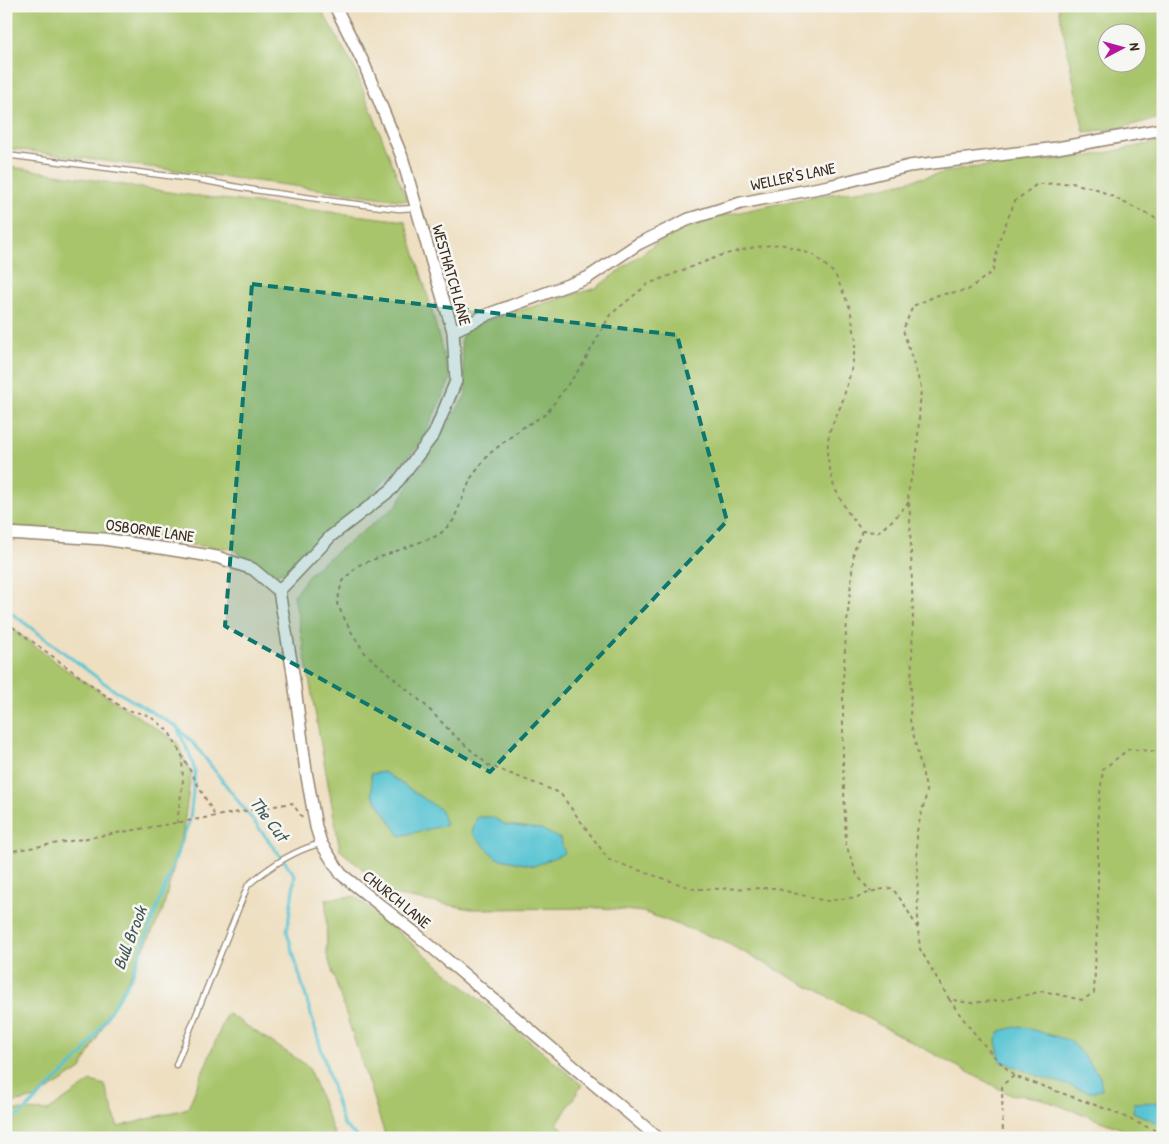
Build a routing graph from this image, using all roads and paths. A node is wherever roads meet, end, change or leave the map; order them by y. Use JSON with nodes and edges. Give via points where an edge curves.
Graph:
{"nodes":[{"id":1,"x":335,"y":6,"type":"edge"},
{"id":2,"x":1163,"y":129,"type":"edge"},
{"id":3,"x":6,"y":156,"type":"edge"},
{"id":4,"x":416,"y":208,"type":"junction"},
{"id":5,"x":1163,"y":222,"type":"edge"},
{"id":6,"x":453,"y":331,"type":"junction"},
{"id":7,"x":909,"y":502,"type":"junction"},
{"id":8,"x":862,"y":531,"type":"junction"},
{"id":9,"x":6,"y":533,"type":"edge"},
{"id":10,"x":279,"y":591,"type":"junction"},
{"id":11,"x":6,"y":622,"type":"edge"},
{"id":12,"x":1163,"y":752,"type":"edge"},
{"id":13,"x":182,"y":756,"type":"junction"},
{"id":14,"x":215,"y":816,"type":"junction"},
{"id":15,"x":176,"y":823,"type":"junction"},
{"id":16,"x":316,"y":826,"type":"junction"},
{"id":17,"x":320,"y":843,"type":"junction"},
{"id":18,"x":6,"y":852,"type":"edge"},
{"id":19,"x":871,"y":892,"type":"junction"},
{"id":20,"x":918,"y":929,"type":"junction"},
{"id":21,"x":949,"y":999,"type":"junction"},
{"id":22,"x":176,"y":1065,"type":"dead end"},
{"id":23,"x":1014,"y":1076,"type":"junction"},
{"id":24,"x":1163,"y":1134,"type":"edge"},
{"id":25,"x":658,"y":1138,"type":"edge"},
{"id":26,"x":1003,"y":1138,"type":"edge"}],
"edges":[{"from":1,"to":4,"type":"street","name":"WESTHATCH LANE","via":[[364,64],[399,149]]},
{"from":2,"to":6,"type":"street","name":"WELLER'S LANE","via":[[1057,148],[909,166],[742,203],[689,220],[638,244],[587,278]]},
{"from":3,"to":4,"type":"lane","via":[[200,180],[340,202]]},
{"from":4,"to":6,"type":"street","name":"WESTHATCH LANE"},
{"from":5,"to":7,"type":"path","via":[[1097,188],[1072,183],[1037,184],[1015,201],[1000,238],[992,271],[968,290],[938,295],[913,306],[903,330],[921,387],[917,453]]},
{"from":6,"to":10,"type":"street","name":"WESTHATCH LANE","via":[[456,381],[434,434],[392,489],[331,536]]},
{"from":7,"to":8,"type":"path","via":[[894,520],[878,532]]},
{"from":7,"to":20,"type":"path","via":[[913,621],[910,720],[927,792],[916,831]]},
{"from":8,"to":19,"type":"path","via":[[854,551],[846,633],[843,763],[846,845],[857,875]]},
{"from":8,"to":19,"type":"path","via":[[846,511],[834,487],[827,455],[829,432],[842,403],[852,367],[856,341],[850,308],[835,274],[814,255],[781,244],[755,247],[722,255],[648,284],[610,315],[583,364],[546,414],[489,454],[471,478],[453,521],[439,535],[360,565],[342,581],[337,604],[365,653],[426,704],[488,765],[560,794],[609,860],[694,889],[774,888],[825,901]]},
{"from":9,"to":10,"type":"street","name":"OSBORNE LANE","via":[[104,539],[217,557],[253,569]]},
{"from":10,"to":16,"type":"street","name":"CHURCH LANE"},
{"from":11,"to":13,"type":"path","via":[[124,708],[158,722],[169,732]]},
{"from":12,"to":21,"type":"path","via":[[1129,749],[1103,769],[1098,811],[1094,993],[1082,1000],[1044,991],[1004,1000],[969,1003]]},
{"from":13,"to":14,"type":"path"},
{"from":13,"to":15,"type":"path","via":[[183,780]]},
{"from":14,"to":15,"type":"path"},
{"from":14,"to":16,"type":"path","via":[[292,802],[310,828]]},
{"from":15,"to":18,"type":"path"},
{"from":16,"to":17,"type":"street","name":"CHURCH LANE"},
{"from":17,"to":22,"type":"lane","via":[[297,851],[248,885]]},
{"from":17,"to":25,"type":"street","name":"CHURCH LANE","via":[[341,874]]},
{"from":19,"to":20,"type":"path","via":[[892,888]]},
{"from":20,"to":21,"type":"path","via":[[920,949]]},
{"from":21,"to":23,"type":"path","via":[[972,1032]]},
{"from":23,"to":24,"type":"path","via":[[1109,1110]]},
{"from":23,"to":26,"type":"path","via":[[1002,1085]]}]}
